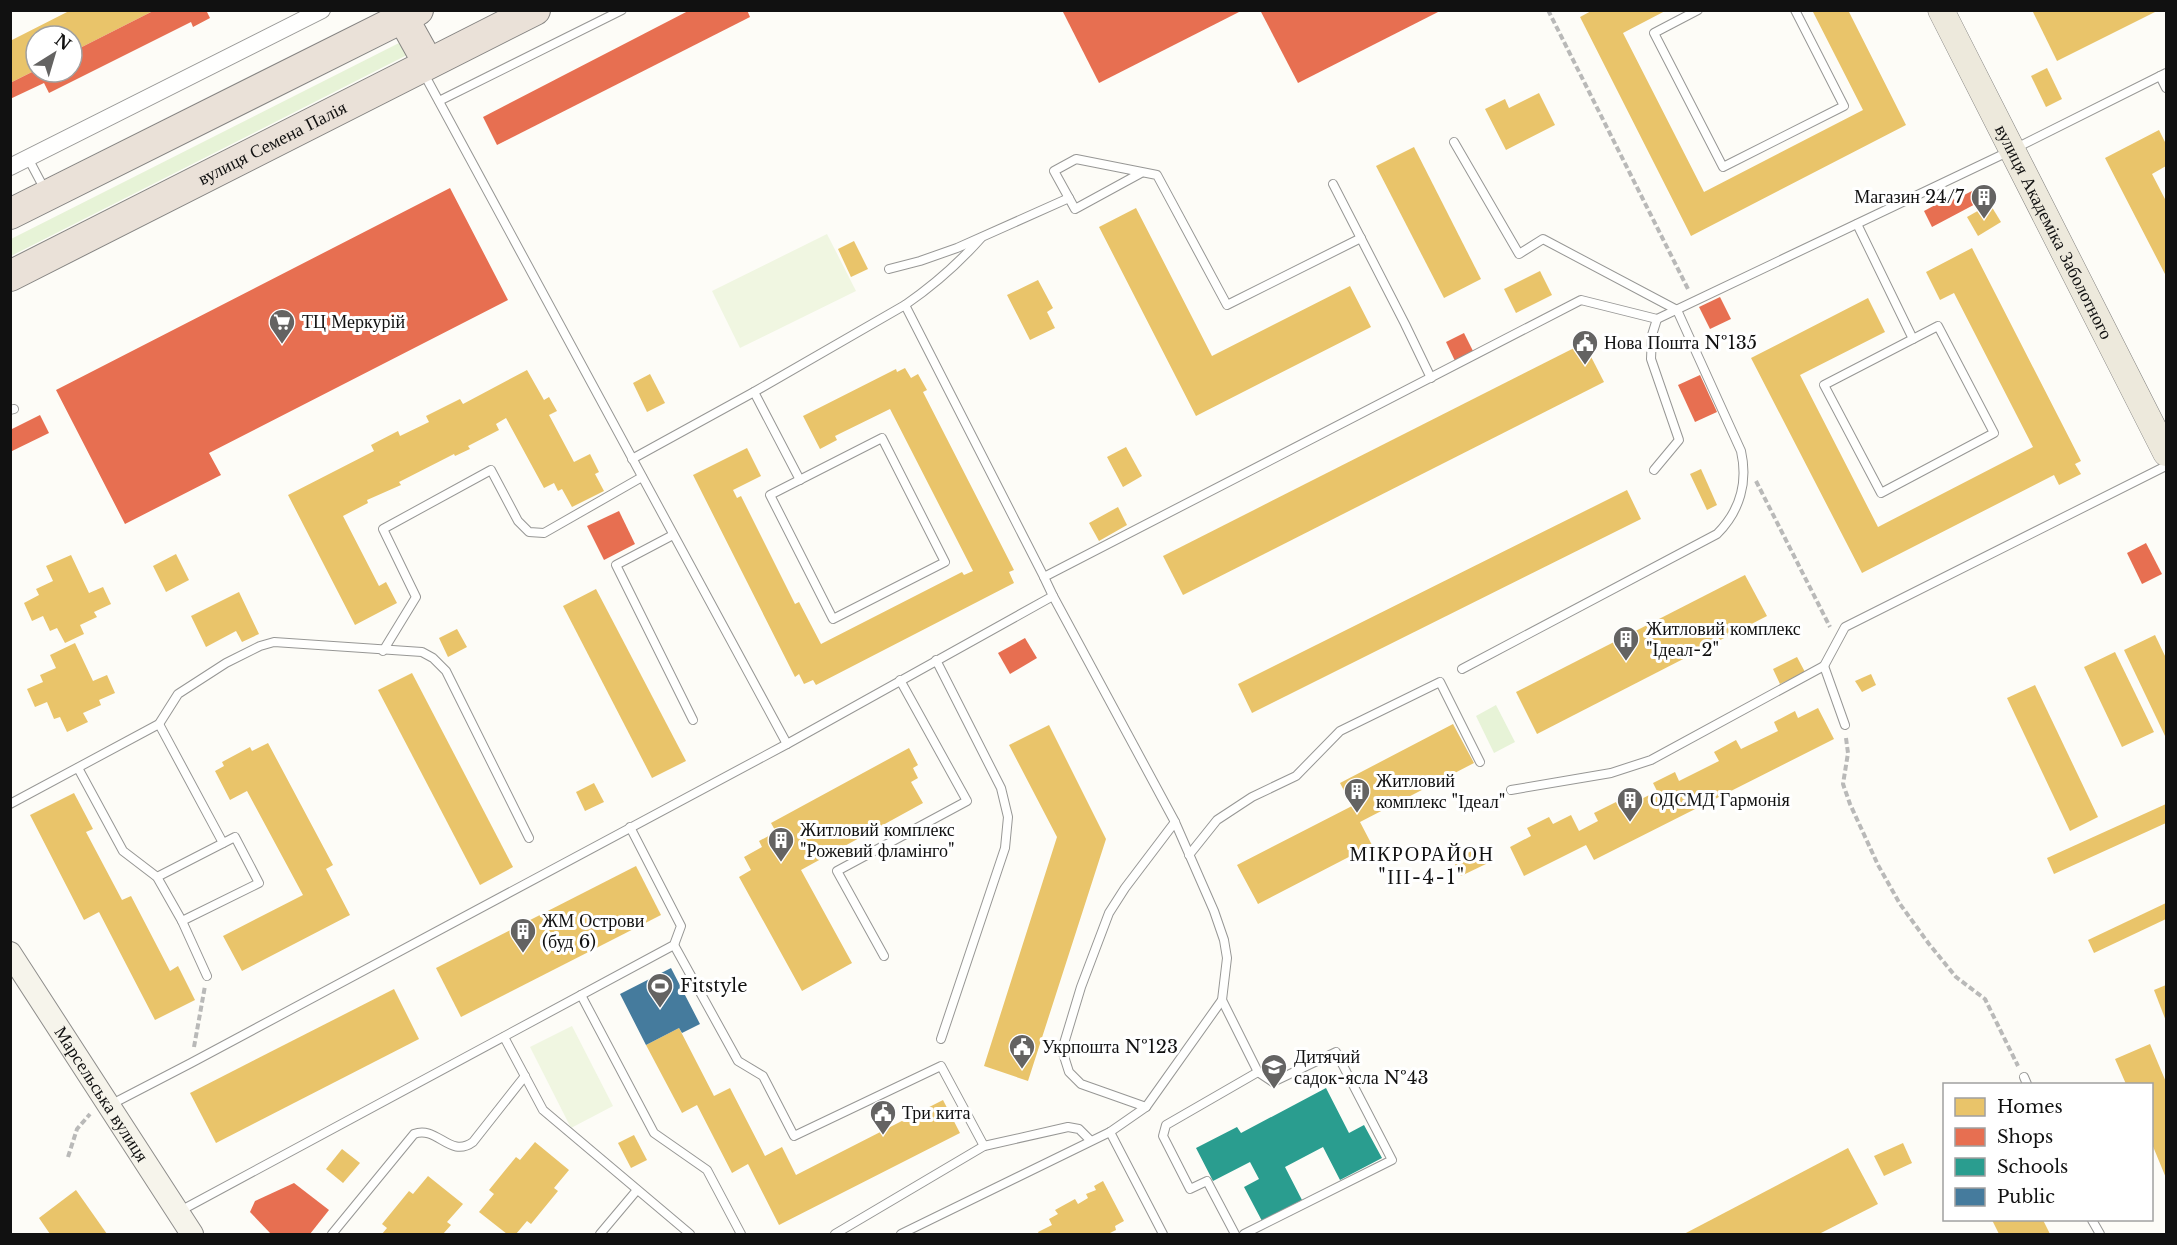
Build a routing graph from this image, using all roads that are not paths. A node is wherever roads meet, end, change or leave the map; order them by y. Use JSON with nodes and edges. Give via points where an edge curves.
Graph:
{"nodes":[{"id":1,"x":322,"y":10,"type":"edge"},
{"id":2,"x":536,"y":10,"type":"edge"},
{"id":3,"x":622,"y":10,"type":"edge"},
{"id":4,"x":1698,"y":10,"type":"edge"},
{"id":5,"x":1795,"y":10,"type":"edge"},
{"id":6,"x":1941,"y":10,"type":"edge"},
{"id":7,"x":411,"y":14,"type":"edge"},
{"id":8,"x":424,"y":65,"type":"junction"},
{"id":9,"x":2163,"y":74,"type":"edge"},
{"id":10,"x":2166,"y":88,"type":"edge"},
{"id":11,"x":439,"y":101,"type":"junction"},
{"id":12,"x":1454,"y":142,"type":"dead end"},
{"id":13,"x":2012,"y":150,"type":"junction"},
{"id":14,"x":28,"y":158,"type":"junction"},
{"id":15,"x":10,"y":167,"type":"edge"},
{"id":16,"x":1141,"y":172,"type":"junction"},
{"id":17,"x":1333,"y":184,"type":"dead end"},
{"id":18,"x":47,"y":195,"type":"junction"},
{"id":19,"x":1069,"y":198,"type":"junction"},
{"id":20,"x":10,"y":214,"type":"edge"},
{"id":21,"x":1857,"y":224,"type":"junction"},
{"id":22,"x":984,"y":235,"type":"junction"},
{"id":23,"x":1361,"y":238,"type":"junction"},
{"id":24,"x":889,"y":268,"type":"dead end"},
{"id":25,"x":10,"y":276,"type":"edge"},
{"id":26,"x":905,"y":305,"type":"junction"},
{"id":27,"x":1677,"y":310,"type":"junction"},
{"id":28,"x":1657,"y":319,"type":"junction"},
{"id":29,"x":1913,"y":339,"type":"junction"},
{"id":30,"x":1431,"y":378,"type":"junction"},
{"id":31,"x":754,"y":392,"type":"junction"},
{"id":32,"x":2166,"y":453,"type":"edge"},
{"id":33,"x":632,"y":459,"type":"junction"},
{"id":34,"x":2166,"y":466,"type":"edge"},
{"id":35,"x":1654,"y":470,"type":"dead end"},
{"id":36,"x":642,"y":477,"type":"junction"},
{"id":37,"x":800,"y":480,"type":"junction"},
{"id":38,"x":673,"y":535,"type":"junction"},
{"id":39,"x":1044,"y":577,"type":"junction"},
{"id":40,"x":1053,"y":596,"type":"junction"},
{"id":41,"x":383,"y":651,"type":"junction"},
{"id":42,"x":936,"y":660,"type":"junction"},
{"id":43,"x":1824,"y":666,"type":"junction"},
{"id":44,"x":1462,"y":669,"type":"dead end"},
{"id":45,"x":900,"y":680,"type":"junction"},
{"id":46,"x":693,"y":720,"type":"dead end"},
{"id":47,"x":159,"y":724,"type":"junction"},
{"id":48,"x":1845,"y":725,"type":"road end"},
{"id":49,"x":787,"y":744,"type":"junction"},
{"id":50,"x":1480,"y":762,"type":"dead end"},
{"id":51,"x":78,"y":768,"type":"junction"},
{"id":52,"x":1511,"y":790,"type":"dead end"},
{"id":53,"x":10,"y":804,"type":"edge"},
{"id":54,"x":1175,"y":822,"type":"junction"},
{"id":55,"x":630,"y":827,"type":"junction"},
{"id":56,"x":529,"y":838,"type":"dead end"},
{"id":57,"x":223,"y":843,"type":"junction"},
{"id":58,"x":1189,"y":855,"type":"junction"},
{"id":59,"x":157,"y":877,"type":"junction"},
{"id":60,"x":182,"y":921,"type":"junction"},
{"id":61,"x":674,"y":945,"type":"junction"},
{"id":62,"x":10,"y":952,"type":"edge"},
{"id":63,"x":884,"y":956,"type":"dead end"},
{"id":64,"x":207,"y":976,"type":"road end"},
{"id":65,"x":581,"y":994,"type":"junction"},
{"id":66,"x":1222,"y":1000,"type":"junction"},
{"id":67,"x":504,"y":1037,"type":"junction"},
{"id":68,"x":941,"y":1039,"type":"dead end"},
{"id":69,"x":1258,"y":1072,"type":"junction"},
{"id":70,"x":525,"y":1076,"type":"junction"},
{"id":71,"x":108,"y":1105,"type":"junction"},
{"id":72,"x":1146,"y":1107,"type":"junction"},
{"id":73,"x":1110,"y":1132,"type":"junction"},
{"id":74,"x":1090,"y":1140,"type":"junction"},
{"id":75,"x":984,"y":1146,"type":"junction"},
{"id":76,"x":637,"y":1190,"type":"junction"},
{"id":77,"x":177,"y":1212,"type":"junction"},
{"id":78,"x":192,"y":1234,"type":"edge"},
{"id":79,"x":332,"y":1234,"type":"edge"},
{"id":80,"x":600,"y":1234,"type":"edge"},
{"id":81,"x":690,"y":1234,"type":"edge"},
{"id":82,"x":741,"y":1234,"type":"edge"},
{"id":83,"x":835,"y":1234,"type":"edge"},
{"id":84,"x":901,"y":1234,"type":"edge"},
{"id":85,"x":1163,"y":1234,"type":"edge"},
{"id":86,"x":1235,"y":1234,"type":"edge"},
{"id":87,"x":1244,"y":1234,"type":"edge"}],
"edges":[{"from":1,"to":14,"type":"street"},
{"from":2,"to":8,"type":"highway","name":"вулиця Семена Палія"},
{"from":3,"to":11,"type":"lane"},
{"from":4,"to":5,"type":"lane","via":[[1654,33],[1723,167],[1844,106]]},
{"from":6,"to":13,"type":"main road","name":"вулиця Академіка Заболотного"},
{"from":7,"to":8,"type":"highway"},
{"from":7,"to":18,"type":"highway"},
{"from":8,"to":11,"type":"lane"},
{"from":8,"to":25,"type":"highway","name":"вулиця Семена Палія"},
{"from":9,"to":10,"type":"lane"},
{"from":9,"to":13,"type":"lane"},
{"from":11,"to":33,"type":"lane"},
{"from":12,"to":27,"type":"lane","via":[[1519,254],[1543,239]]},
{"from":13,"to":21,"type":"lane"},
{"from":13,"to":32,"type":"main road","name":"вулиця Академіка Заболотного"},
{"from":14,"to":15,"type":"street"},
{"from":14,"to":18,"type":"lane"},
{"from":16,"to":19,"type":"lane","via":[[1075,209]]},
{"from":16,"to":19,"type":"lane","via":[[1076,159],[1054,171]]},
{"from":16,"to":23,"type":"lane","via":[[1157,175],[1227,305]]},
{"from":17,"to":23,"type":"lane"},
{"from":18,"to":20,"type":"highway"},
{"from":19,"to":22,"type":"lane"},
{"from":21,"to":27,"type":"lane"},
{"from":21,"to":29,"type":"lane"},
{"from":22,"to":24,"type":"lane","via":[[920,261]]},
{"from":22,"to":26,"type":"lane","via":[[940,280]]},
{"from":23,"to":30,"type":"lane"},
{"from":26,"to":31,"type":"lane"},
{"from":26,"to":39,"type":"lane"},
{"from":27,"to":28,"type":"lane"},
{"from":27,"to":44,"type":"lane","via":[[1741,450],[1744,465],[1738,506],[1730,522],[1717,534]]},
{"from":28,"to":30,"type":"lane","via":[[1581,300]]},
{"from":28,"to":35,"type":"lane","via":[[1651,359],[1679,440]]},
{"from":29,"to":29,"type":"lane","via":[[1824,386],[1881,493],[1994,434],[1938,326]]},
{"from":30,"to":39,"type":"lane"},
{"from":31,"to":33,"type":"lane"},
{"from":31,"to":37,"type":"lane"},
{"from":33,"to":36,"type":"lane"},
{"from":34,"to":43,"type":"lane","via":[[1845,627]]},
{"from":36,"to":38,"type":"lane"},
{"from":36,"to":41,"type":"lane","via":[[544,533],[529,531],[518,521],[491,470],[383,529],[416,597]]},
{"from":37,"to":37,"type":"lane","via":[[882,438],[945,562],[833,619],[770,495]]},
{"from":38,"to":46,"type":"lane","via":[[616,565]]},
{"from":38,"to":49,"type":"lane"},
{"from":39,"to":40,"type":"lane"},
{"from":40,"to":42,"type":"lane"},
{"from":40,"to":54,"type":"lane"},
{"from":41,"to":47,"type":"lane","via":[[274,642],[260,646],[178,694]]},
{"from":41,"to":56,"type":"lane","via":[[422,652],[446,671]]},
{"from":42,"to":45,"type":"lane"},
{"from":42,"to":68,"type":"lane","via":[[1001,788],[1008,817],[1005,848]]},
{"from":43,"to":48,"type":"lane"},
{"from":43,"to":52,"type":"lane","via":[[1651,760],[1611,773]]},
{"from":45,"to":49,"type":"lane"},
{"from":45,"to":63,"type":"lane","via":[[967,801],[837,871]]},
{"from":47,"to":51,"type":"lane"},
{"from":47,"to":57,"type":"lane"},
{"from":49,"to":55,"type":"lane"},
{"from":50,"to":58,"type":"lane","via":[[1440,682],[1340,731],[1296,776],[1252,797],[1217,820]]},
{"from":51,"to":53,"type":"lane"},
{"from":51,"to":59,"type":"lane","via":[[123,851]]},
{"from":54,"to":58,"type":"lane"},
{"from":54,"to":72,"type":"lane","via":[[1109,913],[1084,976],[1062,1050],[1069,1072],[1081,1084]]},
{"from":55,"to":61,"type":"lane","via":[[681,926]]},
{"from":55,"to":71,"type":"lane"},
{"from":57,"to":59,"type":"lane"},
{"from":57,"to":60,"type":"lane","via":[[235,837],[259,883]]},
{"from":58,"to":66,"type":"lane","via":[[1224,940],[1227,958]]},
{"from":59,"to":60,"type":"lane"},
{"from":60,"to":64,"type":"lane"},
{"from":61,"to":65,"type":"lane"},
{"from":61,"to":75,"type":"lane","via":[[738,1061],[763,1076],[794,1136],[941,1066]]},
{"from":62,"to":71,"type":"street","name":"Марсельська вулиця"},
{"from":65,"to":67,"type":"lane"},
{"from":65,"to":82,"type":"lane","via":[[654,1133],[707,1170]]},
{"from":66,"to":69,"type":"lane"},
{"from":66,"to":72,"type":"lane"},
{"from":67,"to":70,"type":"lane"},
{"from":67,"to":77,"type":"lane"},
{"from":69,"to":86,"type":"lane","via":[[1167,1125],[1163,1137],[1190,1189],[1207,1181]]},
{"from":69,"to":87,"type":"lane","via":[[1272,1082],[1336,1052],[1392,1160]]},
{"from":70,"to":76,"type":"lane","via":[[543,1110]]},
{"from":70,"to":79,"type":"lane","via":[[467,1146],[450,1146],[426,1132],[414,1134]]},
{"from":71,"to":77,"type":"street","name":"Марсельська вулиця"},
{"from":72,"to":73,"type":"lane"},
{"from":73,"to":74,"type":"lane"},
{"from":73,"to":85,"type":"lane"},
{"from":74,"to":75,"type":"lane","via":[[1079,1129],[1068,1127]]},
{"from":74,"to":84,"type":"lane"},
{"from":75,"to":83,"type":"lane"},
{"from":76,"to":80,"type":"lane"},
{"from":76,"to":81,"type":"lane"},
{"from":77,"to":78,"type":"street","name":"Марсельська вулиця"}]}
